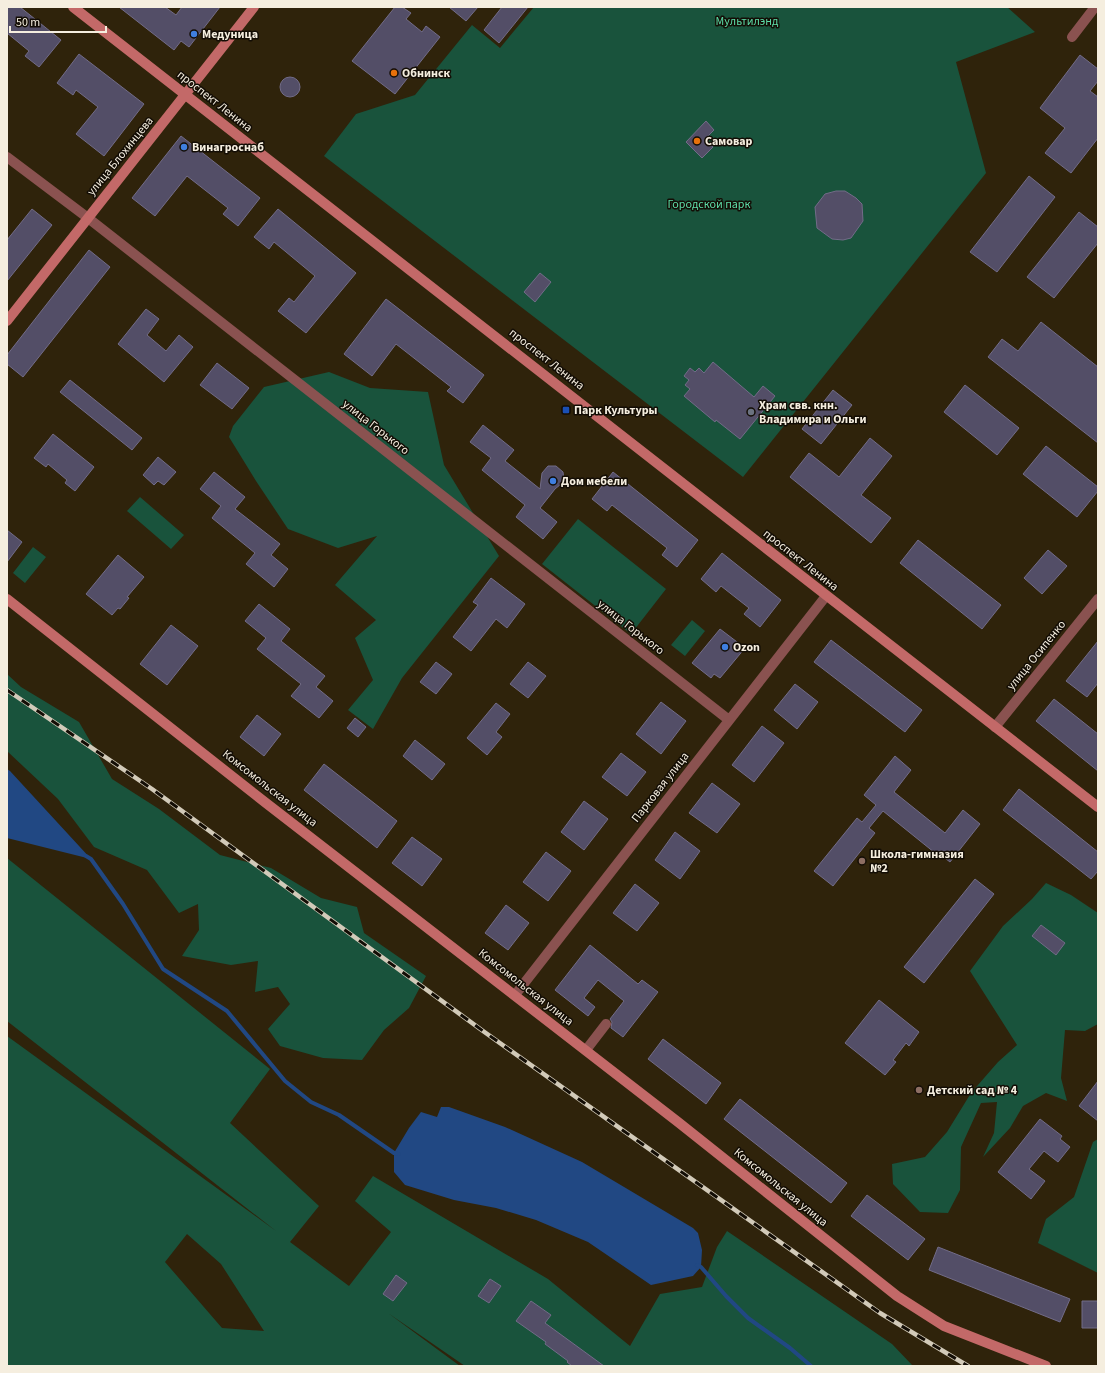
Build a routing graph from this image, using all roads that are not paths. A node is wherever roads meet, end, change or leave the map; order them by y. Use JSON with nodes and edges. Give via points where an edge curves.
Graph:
{"nodes":[{"id":1,"x":73,"y":7,"type":"edge"},
{"id":2,"x":254,"y":7,"type":"edge"},
{"id":3,"x":1095,"y":7,"type":"edge"},
{"id":4,"x":1072,"y":37,"type":"dead end"},
{"id":5,"x":186,"y":94,"type":"junction"},
{"id":6,"x":7,"y":157,"type":"edge"},
{"id":7,"x":88,"y":218,"type":"junction"},
{"id":8,"x":7,"y":321,"type":"edge"},
{"id":9,"x":826,"y":596,"type":"junction"},
{"id":10,"x":7,"y":599,"type":"edge"},
{"id":11,"x":1098,"y":599,"type":"edge"},
{"id":12,"x":729,"y":720,"type":"junction"},
{"id":13,"x":995,"y":728,"type":"junction"},
{"id":14,"x":1098,"y":807,"type":"edge"},
{"id":15,"x":515,"y":995,"type":"junction"},
{"id":16,"x":606,"y":1024,"type":"dead end"},
{"id":17,"x":586,"y":1050,"type":"junction"},
{"id":18,"x":1046,"y":1366,"type":"edge"}],
"edges":[{"from":1,"to":5,"type":"street","name":"проспект Ленина"},
{"from":2,"to":5,"type":"street","name":"улица Блохинцева"},
{"from":3,"to":4,"type":"street"},
{"from":5,"to":7,"type":"street","name":"улица Блохинцева"},
{"from":5,"to":9,"type":"street","name":"проспект Ленина"},
{"from":6,"to":7,"type":"street","name":"улица Горького"},
{"from":7,"to":8,"type":"street","name":"улица Блохинцева"},
{"from":7,"to":12,"type":"street","name":"улица Горького"},
{"from":9,"to":12,"type":"street","name":"Парковая улица"},
{"from":9,"to":13,"type":"street","name":"проспект Ленина"},
{"from":10,"to":15,"type":"street","name":"Комсомольская улица"},
{"from":11,"to":13,"type":"street","name":"улица Осипенко"},
{"from":12,"to":15,"type":"street","name":"Парковая улица"},
{"from":13,"to":14,"type":"street","name":"проспект Ленина"},
{"from":15,"to":17,"type":"street","name":"Комсомольская улица"},
{"from":16,"to":17,"type":"street"},
{"from":17,"to":18,"type":"street","name":"Комсомольская улица","via":[[897,1296],[944,1326]]}]}
